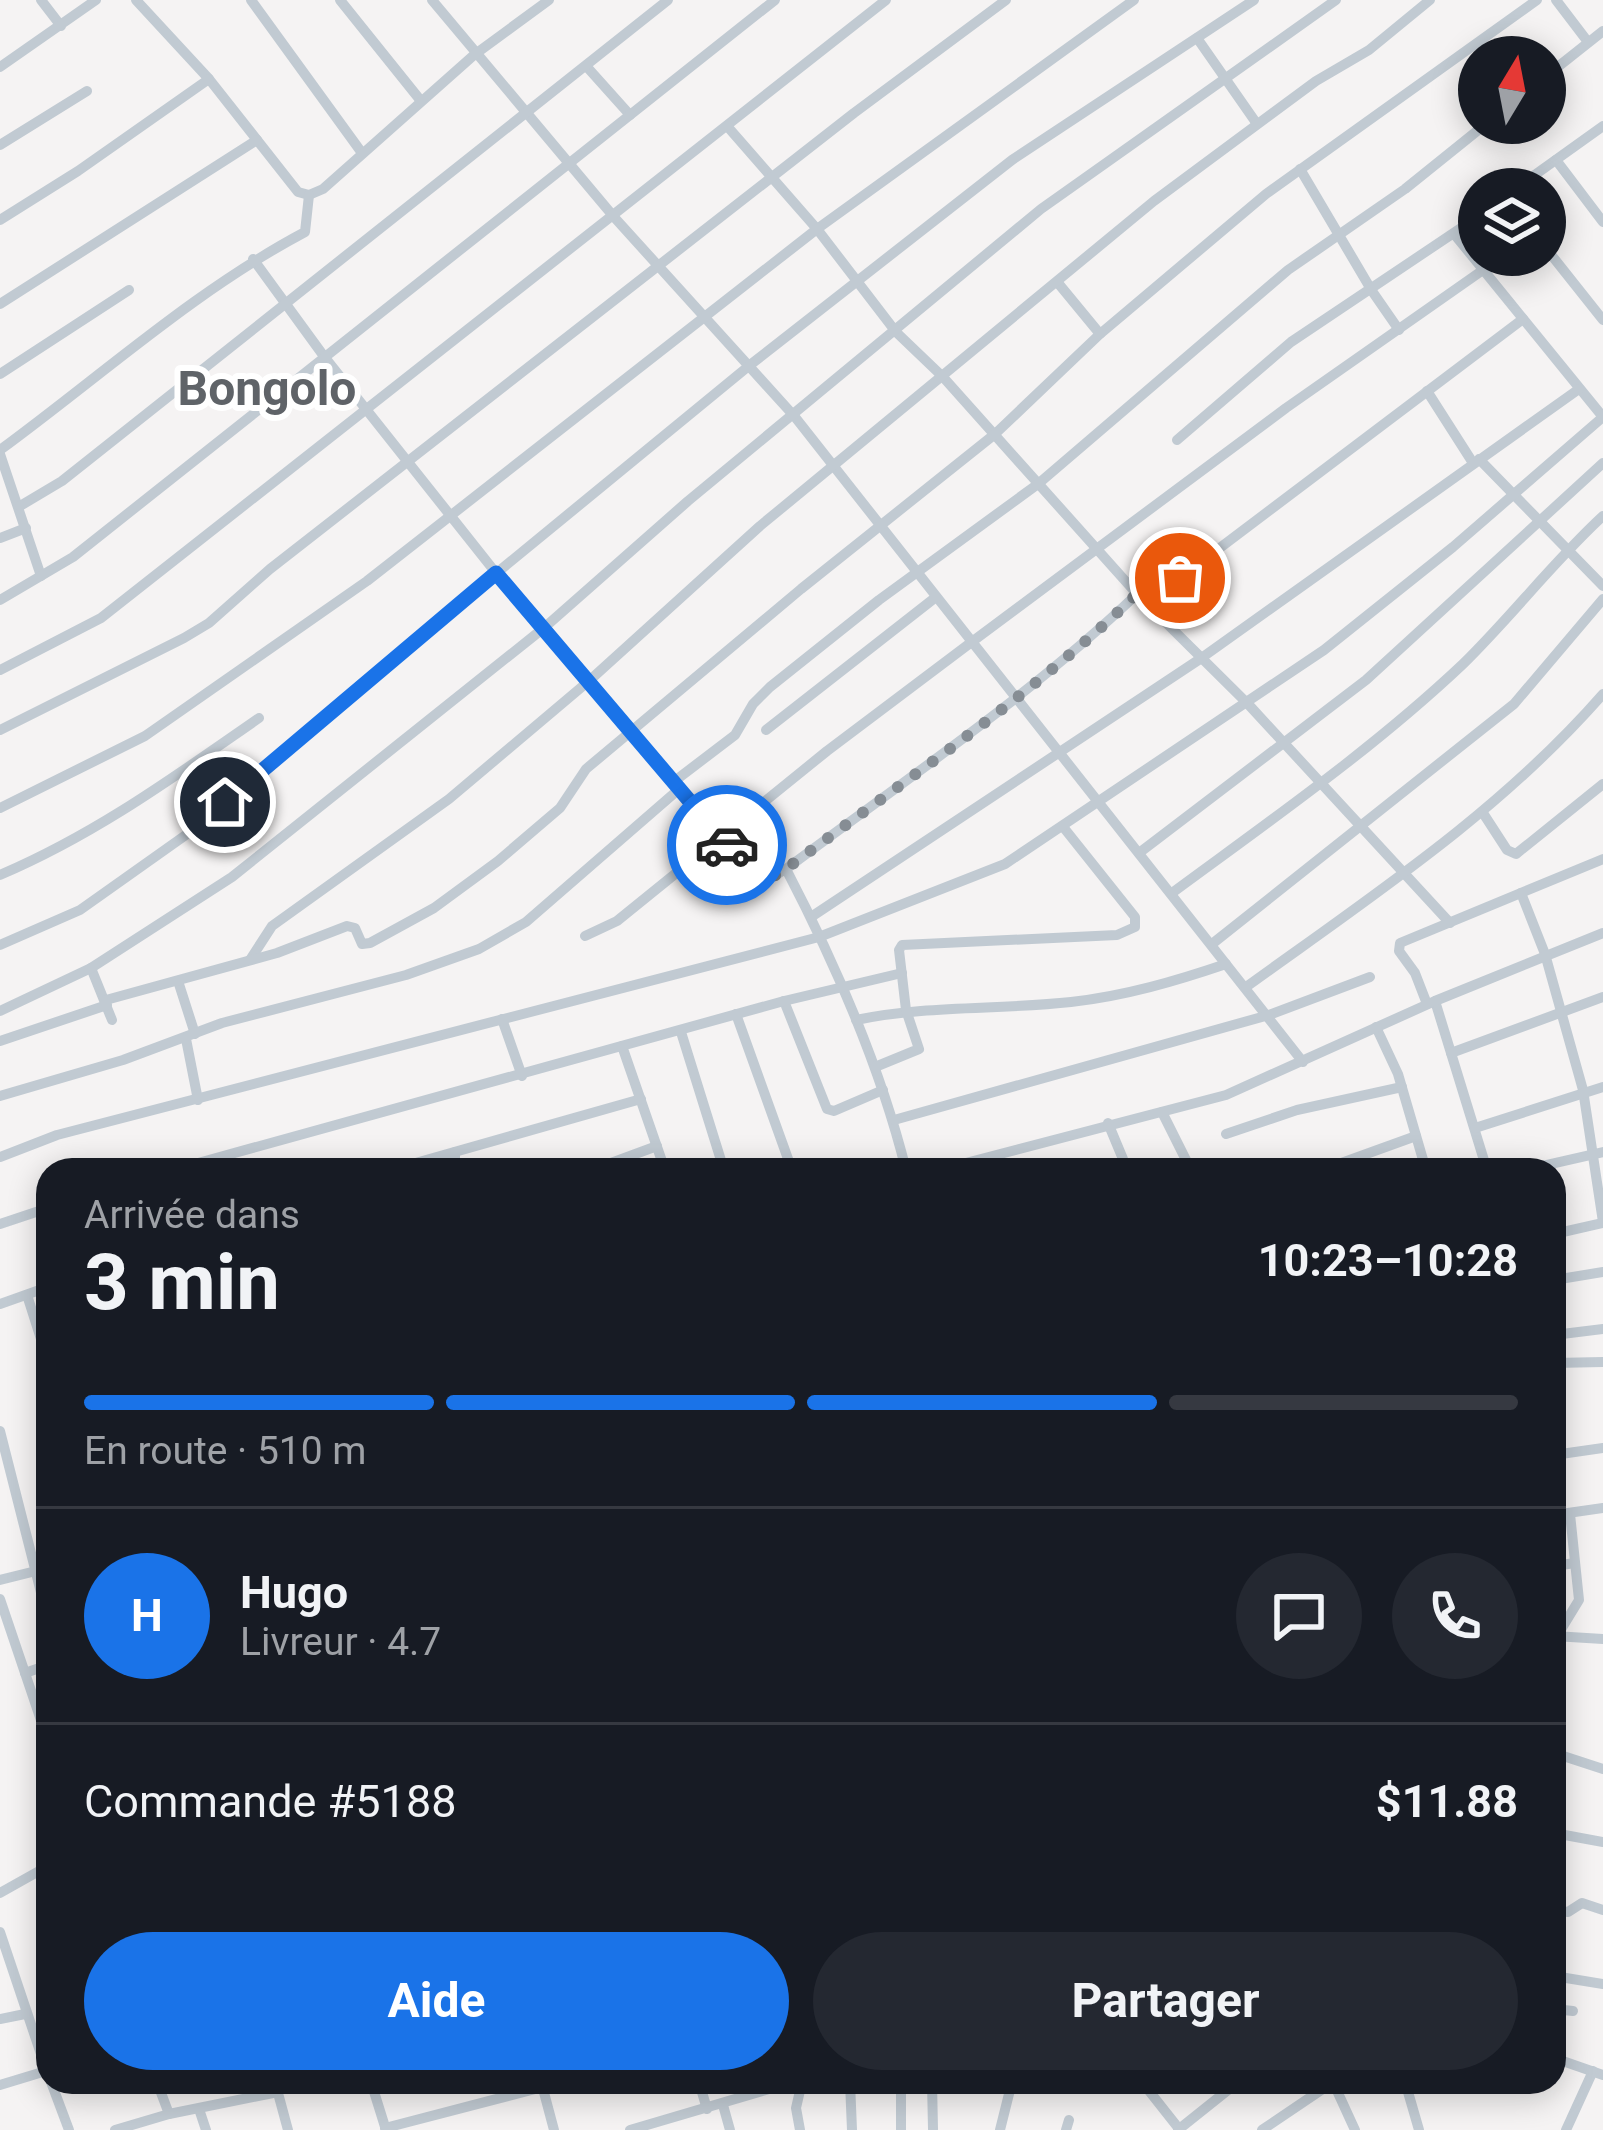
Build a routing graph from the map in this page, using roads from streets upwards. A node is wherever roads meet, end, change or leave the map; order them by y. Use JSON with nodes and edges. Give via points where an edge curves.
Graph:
{"nodes":[{"id":1,"x":41,"y":0,"type":"edge"},
{"id":2,"x":97,"y":0,"type":"edge"},
{"id":3,"x":136,"y":0,"type":"edge"},
{"id":4,"x":250,"y":0,"type":"edge"},
{"id":5,"x":340,"y":0,"type":"edge"},
{"id":6,"x":432,"y":0,"type":"edge"},
{"id":7,"x":548,"y":0,"type":"edge"},
{"id":8,"x":668,"y":0,"type":"edge"},
{"id":9,"x":775,"y":0,"type":"edge"},
{"id":10,"x":886,"y":0,"type":"edge"},
{"id":11,"x":1006,"y":0,"type":"edge"},
{"id":12,"x":1134,"y":0,"type":"edge"},
{"id":13,"x":1254,"y":0,"type":"edge"},
{"id":14,"x":1336,"y":0,"type":"edge"},
{"id":15,"x":1430,"y":0,"type":"edge"},
{"id":16,"x":1537,"y":0,"type":"edge"},
{"id":17,"x":1556,"y":0,"type":"edge"},
{"id":18,"x":61,"y":26,"type":"junction"},
{"id":19,"x":1603,"y":31,"type":"edge"},
{"id":20,"x":1197,"y":38,"type":"junction"},
{"id":21,"x":1588,"y":42,"type":"junction"},
{"id":22,"x":475,"y":55,"type":"junction"},
{"id":23,"x":1566,"y":60,"type":"edge"},
{"id":24,"x":0,"y":67,"type":"edge"},
{"id":25,"x":587,"y":67,"type":"junction"},
{"id":26,"x":1227,"y":78,"type":"junction"},
{"id":27,"x":209,"y":79,"type":"junction"},
{"id":28,"x":87,"y":91,"type":"dead end"},
{"id":29,"x":421,"y":101,"type":"junction"},
{"id":30,"x":527,"y":115,"type":"junction"},
{"id":31,"x":630,"y":115,"type":"junction"},
{"id":32,"x":1257,"y":124,"type":"junction"},
{"id":33,"x":728,"y":126,"type":"junction"},
{"id":34,"x":1603,"y":126,"type":"edge"},
{"id":35,"x":257,"y":140,"type":"junction"},
{"id":36,"x":1461,"y":144,"type":"edge"},
{"id":37,"x":0,"y":146,"type":"edge"},
{"id":38,"x":362,"y":152,"type":"junction"},
{"id":39,"x":1556,"y":160,"type":"junction"},
{"id":40,"x":570,"y":165,"type":"junction"},
{"id":41,"x":1545,"y":168,"type":"edge"},
{"id":42,"x":1300,"y":169,"type":"junction"},
{"id":43,"x":774,"y":177,"type":"junction"},
{"id":44,"x":310,"y":195,"type":"junction"},
{"id":45,"x":614,"y":217,"type":"junction"},
{"id":46,"x":0,"y":220,"type":"edge"},
{"id":47,"x":1603,"y":222,"type":"edge"},
{"id":48,"x":818,"y":230,"type":"junction"},
{"id":49,"x":1458,"y":233,"type":"edge"},
{"id":50,"x":1455,"y":235,"type":"junction"},
{"id":51,"x":1346,"y":236,"type":"junction"},
{"id":52,"x":1458,"y":239,"type":"edge"},
{"id":53,"x":253,"y":259,"type":"junction"},
{"id":54,"x":660,"y":267,"type":"junction"},
{"id":55,"x":1566,"y":273,"type":"edge"},
{"id":56,"x":1475,"y":276,"type":"edge"},
{"id":57,"x":1488,"y":276,"type":"edge"},
{"id":58,"x":858,"y":281,"type":"junction"},
{"id":59,"x":1058,"y":283,"type":"junction"},
{"id":60,"x":129,"y":290,"type":"dead end"},
{"id":61,"x":1372,"y":291,"type":"junction"},
{"id":62,"x":286,"y":302,"type":"junction"},
{"id":63,"x":0,"y":304,"type":"edge"},
{"id":64,"x":1523,"y":319,"type":"junction"},
{"id":65,"x":707,"y":320,"type":"junction"},
{"id":66,"x":1603,"y":320,"type":"edge"},
{"id":67,"x":1399,"y":330,"type":"junction"},
{"id":68,"x":896,"y":332,"type":"junction"},
{"id":69,"x":1100,"y":334,"type":"junction"},
{"id":70,"x":323,"y":355,"type":"junction"},
{"id":71,"x":750,"y":365,"type":"junction"},
{"id":72,"x":0,"y":374,"type":"edge"},
{"id":73,"x":944,"y":377,"type":"junction"},
{"id":74,"x":1579,"y":389,"type":"junction"},
{"id":75,"x":1427,"y":391,"type":"junction"},
{"id":76,"x":367,"y":409,"type":"junction"},
{"id":77,"x":795,"y":417,"type":"junction"},
{"id":78,"x":1603,"y":417,"type":"edge"},
{"id":79,"x":995,"y":434,"type":"junction"},
{"id":80,"x":1177,"y":440,"type":"dead end"},
{"id":81,"x":0,"y":452,"type":"edge"},
{"id":82,"x":1476,"y":461,"type":"junction"},
{"id":83,"x":411,"y":462,"type":"junction"},
{"id":84,"x":1603,"y":463,"type":"edge"},
{"id":85,"x":833,"y":467,"type":"junction"},
{"id":86,"x":1038,"y":484,"type":"junction"},
{"id":87,"x":1511,"y":493,"type":"junction"},
{"id":88,"x":20,"y":506,"type":"junction"},
{"id":89,"x":1603,"y":516,"type":"edge"},
{"id":90,"x":451,"y":517,"type":"junction"},
{"id":91,"x":1539,"y":521,"type":"junction"},
{"id":92,"x":26,"y":528,"type":"junction"},
{"id":93,"x":879,"y":528,"type":"junction"},
{"id":94,"x":0,"y":538,"type":"edge"},
{"id":95,"x":1099,"y":548,"type":"junction"},
{"id":96,"x":1566,"y":550,"type":"junction"},
{"id":97,"x":496,"y":573,"type":"junction"},
{"id":98,"x":917,"y":574,"type":"junction"},
{"id":99,"x":41,"y":576,"type":"junction"},
{"id":100,"x":1603,"y":586,"type":"edge"},
{"id":101,"x":1137,"y":594,"type":"junction"},
{"id":102,"x":936,"y":597,"type":"junction"},
{"id":103,"x":1603,"y":599,"type":"edge"},
{"id":104,"x":0,"y":600,"type":"edge"},
{"id":105,"x":1158,"y":616,"type":"junction"},
{"id":106,"x":545,"y":627,"type":"junction"},
{"id":107,"x":973,"y":641,"type":"junction"},
{"id":108,"x":1200,"y":659,"type":"junction"},
{"id":109,"x":0,"y":670,"type":"edge"},
{"id":110,"x":590,"y":680,"type":"junction"},
{"id":111,"x":1603,"y":694,"type":"edge"},
{"id":112,"x":1014,"y":698,"type":"junction"},
{"id":113,"x":1248,"y":704,"type":"junction"},
{"id":114,"x":259,"y":718,"type":"dead end"},
{"id":115,"x":0,"y":730,"type":"edge"},
{"id":116,"x":766,"y":730,"type":"dead end"},
{"id":117,"x":634,"y":732,"type":"junction"},
{"id":118,"x":1281,"y":742,"type":"junction"},
{"id":119,"x":1060,"y":751,"type":"junction"},
{"id":120,"x":1321,"y":784,"type":"junction"},
{"id":121,"x":1603,"y":784,"type":"edge"},
{"id":122,"x":675,"y":787,"type":"junction"},
{"id":123,"x":1100,"y":803,"type":"junction"},
{"id":124,"x":0,"y":808,"type":"edge"},
{"id":125,"x":1483,"y":813,"type":"junction"},
{"id":126,"x":1363,"y":826,"type":"junction"},
{"id":127,"x":1064,"y":828,"type":"junction"},
{"id":128,"x":722,"y":838,"type":"junction"},
{"id":129,"x":1139,"y":853,"type":"junction"},
{"id":130,"x":1603,"y":859,"type":"edge"},
{"id":131,"x":786,"y":869,"type":"junction"},
{"id":132,"x":1407,"y":873,"type":"junction"},
{"id":133,"x":0,"y":874,"type":"edge"},
{"id":134,"x":1172,"y":893,"type":"junction"},
{"id":135,"x":1521,"y":893,"type":"junction"},
{"id":136,"x":811,"y":916,"type":"junction"},
{"id":137,"x":1450,"y":923,"type":"junction"},
{"id":138,"x":1603,"y":932,"type":"edge"},
{"id":139,"x":586,"y":935,"type":"dead end"},
{"id":140,"x":819,"y":937,"type":"junction"},
{"id":141,"x":1212,"y":944,"type":"junction"},
{"id":142,"x":0,"y":945,"type":"edge"},
{"id":143,"x":1545,"y":954,"type":"junction"},
{"id":144,"x":250,"y":960,"type":"junction"},
{"id":145,"x":1226,"y":964,"type":"junction"},
{"id":146,"x":91,"y":968,"type":"junction"},
{"id":147,"x":902,"y":973,"type":"junction"},
{"id":148,"x":1370,"y":977,"type":"dead end"},
{"id":149,"x":178,"y":981,"type":"junction"},
{"id":150,"x":1246,"y":987,"type":"junction"},
{"id":151,"x":842,"y":988,"type":"junction"},
{"id":152,"x":1603,"y":997,"type":"edge"},
{"id":153,"x":784,"y":1001,"type":"junction"},
{"id":154,"x":107,"y":1002,"type":"junction"},
{"id":155,"x":1431,"y":1002,"type":"junction"},
{"id":156,"x":906,"y":1010,"type":"junction"},
{"id":157,"x":0,"y":1011,"type":"edge"},
{"id":158,"x":1561,"y":1013,"type":"junction"},
{"id":159,"x":736,"y":1015,"type":"junction"},
{"id":160,"x":1270,"y":1015,"type":"junction"},
{"id":161,"x":502,"y":1019,"type":"junction"},
{"id":162,"x":112,"y":1020,"type":"dead end"},
{"id":163,"x":856,"y":1020,"type":"junction"},
{"id":164,"x":1376,"y":1028,"type":"junction"},
{"id":165,"x":681,"y":1032,"type":"junction"},
{"id":166,"x":190,"y":1036,"type":"junction"},
{"id":167,"x":0,"y":1041,"type":"edge"},
{"id":168,"x":622,"y":1046,"type":"junction"},
{"id":169,"x":1451,"y":1053,"type":"junction"},
{"id":170,"x":1303,"y":1062,"type":"junction"},
{"id":171,"x":875,"y":1067,"type":"junction"},
{"id":172,"x":521,"y":1076,"type":"junction"},
{"id":173,"x":1402,"y":1087,"type":"junction"},
{"id":174,"x":1603,"y":1087,"type":"edge"},
{"id":175,"x":883,"y":1090,"type":"junction"},
{"id":176,"x":1583,"y":1090,"type":"junction"},
{"id":177,"x":0,"y":1096,"type":"edge"},
{"id":178,"x":641,"y":1099,"type":"junction"},
{"id":179,"x":198,"y":1100,"type":"junction"},
{"id":180,"x":1162,"y":1112,"type":"junction"},
{"id":181,"x":894,"y":1120,"type":"junction"},
{"id":182,"x":1108,"y":1123,"type":"junction"},
{"id":183,"x":1475,"y":1128,"type":"junction"},
{"id":184,"x":1226,"y":1134,"type":"dead end"},
{"id":185,"x":1416,"y":1136,"type":"junction"},
{"id":186,"x":658,"y":1146,"type":"junction"},
{"id":187,"x":455,"y":1152,"type":"junction"},
{"id":188,"x":1599,"y":1153,"type":"edge"},
{"id":189,"x":0,"y":1157,"type":"edge"},
{"id":190,"x":234,"y":1158,"type":"edge"},
{"id":191,"x":434,"y":1158,"type":"edge"},
{"id":192,"x":455,"y":1158,"type":"edge"},
{"id":193,"x":625,"y":1158,"type":"edge"},
{"id":194,"x":662,"y":1158,"type":"edge"},
{"id":195,"x":720,"y":1158,"type":"edge"},
{"id":196,"x":788,"y":1158,"type":"edge"},
{"id":197,"x":903,"y":1158,"type":"edge"},
{"id":198,"x":982,"y":1158,"type":"edge"},
{"id":199,"x":1123,"y":1158,"type":"edge"},
{"id":200,"x":1185,"y":1158,"type":"edge"},
{"id":201,"x":1355,"y":1158,"type":"edge"},
{"id":202,"x":1422,"y":1158,"type":"edge"},
{"id":203,"x":1484,"y":1158,"type":"edge"},
{"id":204,"x":1566,"y":1161,"type":"edge"},
{"id":205,"x":36,"y":1212,"type":"edge"},
{"id":206,"x":1603,"y":1222,"type":"edge"},
{"id":207,"x":0,"y":1224,"type":"edge"},
{"id":208,"x":1566,"y":1231,"type":"edge"},
{"id":209,"x":1603,"y":1272,"type":"edge"},
{"id":210,"x":1566,"y":1278,"type":"edge"},
{"id":211,"x":36,"y":1292,"type":"edge"},
{"id":212,"x":27,"y":1295,"type":"junction"},
{"id":213,"x":0,"y":1304,"type":"edge"},
{"id":214,"x":36,"y":1318,"type":"edge"},
{"id":215,"x":1603,"y":1328,"type":"edge"},
{"id":216,"x":1566,"y":1333,"type":"edge"},
{"id":217,"x":1603,"y":1362,"type":"edge"},
{"id":218,"x":1566,"y":1363,"type":"edge"},
{"id":219,"x":0,"y":1431,"type":"edge"},
{"id":220,"x":1603,"y":1448,"type":"edge"},
{"id":221,"x":1566,"y":1453,"type":"edge"},
{"id":222,"x":1603,"y":1508,"type":"edge"},
{"id":223,"x":1566,"y":1514,"type":"edge"},
{"id":224,"x":1570,"y":1514,"type":"junction"},
{"id":225,"x":1575,"y":1563,"type":"junction"},
{"id":226,"x":1566,"y":1564,"type":"edge"},
{"id":227,"x":34,"y":1571,"type":"junction"},
{"id":228,"x":36,"y":1578,"type":"edge"},
{"id":229,"x":0,"y":1580,"type":"edge"},
{"id":230,"x":0,"y":1599,"type":"edge"},
{"id":231,"x":1566,"y":1620,"type":"edge"},
{"id":232,"x":1566,"y":1637,"type":"edge"},
{"id":233,"x":1603,"y":1639,"type":"edge"},
{"id":234,"x":36,"y":1669,"type":"edge"},
{"id":235,"x":25,"y":1673,"type":"junction"},
{"id":236,"x":36,"y":1706,"type":"edge"},
{"id":237,"x":1566,"y":1757,"type":"edge"},
{"id":238,"x":1603,"y":1768,"type":"edge"},
{"id":239,"x":1566,"y":1835,"type":"edge"},
{"id":240,"x":1603,"y":1842,"type":"edge"},
{"id":241,"x":36,"y":1873,"type":"edge"},
{"id":242,"x":0,"y":1893,"type":"edge"},
{"id":243,"x":1603,"y":1910,"type":"edge"},
{"id":244,"x":1566,"y":1912,"type":"edge"},
{"id":245,"x":0,"y":1932,"type":"edge"},
{"id":246,"x":1566,"y":1978,"type":"edge"},
{"id":247,"x":1603,"y":1984,"type":"edge"},
{"id":248,"x":1566,"y":2010,"type":"edge"},
{"id":249,"x":1573,"y":2011,"type":"dead end"},
{"id":250,"x":25,"y":2014,"type":"junction"},
{"id":251,"x":0,"y":2019,"type":"edge"},
{"id":252,"x":36,"y":2044,"type":"edge"},
{"id":253,"x":1566,"y":2062,"type":"edge"},
{"id":254,"x":1598,"y":2073,"type":"edge"},
{"id":255,"x":36,"y":2078,"type":"edge"},
{"id":256,"x":0,"y":2085,"type":"edge"},
{"id":257,"x":55,"y":2094,"type":"edge"},
{"id":258,"x":162,"y":2094,"type":"edge"},
{"id":259,"x":252,"y":2094,"type":"edge"},
{"id":260,"x":279,"y":2094,"type":"edge"},
{"id":261,"x":375,"y":2094,"type":"edge"},
{"id":262,"x":507,"y":2094,"type":"edge"},
{"id":263,"x":544,"y":2094,"type":"edge"},
{"id":264,"x":703,"y":2094,"type":"edge"},
{"id":265,"x":757,"y":2094,"type":"edge"},
{"id":266,"x":797,"y":2094,"type":"edge"},
{"id":267,"x":850,"y":2094,"type":"edge"},
{"id":268,"x":901,"y":2094,"type":"edge"},
{"id":269,"x":932,"y":2094,"type":"edge"},
{"id":270,"x":1009,"y":2094,"type":"edge"},
{"id":271,"x":1152,"y":2094,"type":"edge"},
{"id":272,"x":1224,"y":2094,"type":"edge"},
{"id":273,"x":1315,"y":2094,"type":"edge"},
{"id":274,"x":1338,"y":2094,"type":"edge"},
{"id":275,"x":1409,"y":2094,"type":"edge"},
{"id":276,"x":723,"y":2104,"type":"junction"},
{"id":277,"x":199,"y":2109,"type":"junction"},
{"id":278,"x":707,"y":2109,"type":"junction"},
{"id":279,"x":169,"y":2114,"type":"junction"},
{"id":280,"x":659,"y":2126,"type":"edge"},
{"id":281,"x":386,"y":2129,"type":"edge"},
{"id":282,"x":933,"y":2129,"type":"edge"},
{"id":283,"x":69,"y":2130,"type":"edge"},
{"id":284,"x":115,"y":2130,"type":"edge"},
{"id":285,"x":206,"y":2130,"type":"edge"},
{"id":286,"x":288,"y":2130,"type":"edge"},
{"id":287,"x":554,"y":2130,"type":"edge"},
{"id":288,"x":630,"y":2130,"type":"edge"},
{"id":289,"x":730,"y":2130,"type":"edge"},
{"id":290,"x":800,"y":2130,"type":"edge"},
{"id":291,"x":851,"y":2130,"type":"edge"},
{"id":292,"x":901,"y":2130,"type":"edge"},
{"id":293,"x":1000,"y":2130,"type":"edge"},
{"id":294,"x":1180,"y":2130,"type":"edge"},
{"id":295,"x":1262,"y":2130,"type":"edge"},
{"id":296,"x":1355,"y":2130,"type":"edge"},
{"id":297,"x":1419,"y":2130,"type":"edge"},
{"id":298,"x":1566,"y":2130,"type":"edge"}],
"edges":[{"from":1,"to":18,"type":"street"},
{"from":2,"to":18,"type":"street"},
{"from":3,"to":27,"type":"street"},
{"from":4,"to":38,"type":"street"},
{"from":5,"to":29,"type":"street"},
{"from":6,"to":22,"type":"street"},
{"from":7,"to":22,"type":"street"},
{"from":8,"to":25,"type":"street"},
{"from":9,"to":31,"type":"street"},
{"from":10,"to":33,"type":"street"},
{"from":11,"to":43,"type":"street"},
{"from":12,"to":48,"type":"street"},
{"from":13,"to":20,"type":"street"},
{"from":14,"to":26,"type":"street"},
{"from":15,"to":32,"type":"street"},
{"from":16,"to":42,"type":"street"},
{"from":17,"to":21,"type":"street"},
{"from":18,"to":24,"type":"street"},
{"from":19,"to":21,"type":"street"},
{"from":20,"to":26,"type":"street"},
{"from":20,"to":58,"type":"street","via":[[1012,160]]},
{"from":21,"to":23,"type":"street"},
{"from":22,"to":29,"type":"street"},
{"from":22,"to":30,"type":"street"},
{"from":25,"to":30,"type":"street"},
{"from":25,"to":31,"type":"street"},
{"from":26,"to":32,"type":"street"},
{"from":26,"to":68,"type":"street","via":[[1041,209]]},
{"from":27,"to":35,"type":"street"},
{"from":27,"to":46,"type":"street"},
{"from":28,"to":37,"type":"street"},
{"from":29,"to":38,"type":"street"},
{"from":30,"to":40,"type":"street"},
{"from":30,"to":62,"type":"street"},
{"from":31,"to":40,"type":"street"},
{"from":32,"to":59,"type":"street"},
{"from":33,"to":43,"type":"street"},
{"from":33,"to":45,"type":"street"},
{"from":34,"to":39,"type":"street"},
{"from":35,"to":44,"type":"street","via":[[298,192]]},
{"from":35,"to":63,"type":"street"},
{"from":36,"to":51,"type":"street"},
{"from":38,"to":44,"type":"street"},
{"from":39,"to":41,"type":"street"},
{"from":39,"to":47,"type":"street"},
{"from":40,"to":45,"type":"street"},
{"from":40,"to":70,"type":"street"},
{"from":42,"to":51,"type":"street"},
{"from":42,"to":69,"type":"street"},
{"from":43,"to":48,"type":"street"},
{"from":43,"to":54,"type":"street"},
{"from":44,"to":53,"type":"street","via":[[304,232]]},
{"from":45,"to":54,"type":"street"},
{"from":45,"to":76,"type":"street"},
{"from":48,"to":58,"type":"street"},
{"from":48,"to":65,"type":"street"},
{"from":49,"to":50,"type":"street"},
{"from":50,"to":52,"type":"street"},
{"from":50,"to":61,"type":"street"},
{"from":51,"to":61,"type":"street"},
{"from":51,"to":86,"type":"street","via":[[1288,270]]},
{"from":53,"to":62,"type":"street"},
{"from":53,"to":81,"type":"street"},
{"from":54,"to":65,"type":"street"},
{"from":54,"to":83,"type":"street"},
{"from":55,"to":66,"type":"street"},
{"from":56,"to":67,"type":"street"},
{"from":57,"to":64,"type":"street"},
{"from":58,"to":68,"type":"street"},
{"from":58,"to":71,"type":"street"},
{"from":59,"to":69,"type":"street"},
{"from":59,"to":73,"type":"street"},
{"from":60,"to":72,"type":"street"},
{"from":61,"to":67,"type":"street"},
{"from":61,"to":80,"type":"street","via":[[1270,358]]},
{"from":62,"to":70,"type":"street"},
{"from":62,"to":88,"type":"street"},
{"from":64,"to":74,"type":"street"},
{"from":64,"to":75,"type":"street"},
{"from":65,"to":71,"type":"street"},
{"from":65,"to":90,"type":"street"},
{"from":67,"to":95,"type":"street"},
{"from":68,"to":73,"type":"street"},
{"from":68,"to":77,"type":"street"},
{"from":69,"to":79,"type":"street"},
{"from":70,"to":76,"type":"street"},
{"from":70,"to":99,"type":"street"},
{"from":71,"to":77,"type":"street"},
{"from":71,"to":97,"type":"street"},
{"from":73,"to":79,"type":"street"},
{"from":73,"to":85,"type":"street"},
{"from":74,"to":78,"type":"street"},
{"from":74,"to":82,"type":"street"},
{"from":75,"to":82,"type":"street"},
{"from":75,"to":105,"type":"street","via":[[1180,578]]},
{"from":76,"to":83,"type":"street"},
{"from":76,"to":109,"type":"street","via":[[101,619]]},
{"from":77,"to":85,"type":"street"},
{"from":77,"to":106,"type":"street"},
{"from":78,"to":87,"type":"street"},
{"from":79,"to":86,"type":"street"},
{"from":79,"to":93,"type":"street"},
{"from":81,"to":88,"type":"street"},
{"from":82,"to":87,"type":"street"},
{"from":82,"to":108,"type":"street"},
{"from":83,"to":90,"type":"street"},
{"from":83,"to":115,"type":"street","via":[[209,622]]},
{"from":84,"to":91,"type":"street"},
{"from":85,"to":93,"type":"street"},
{"from":85,"to":110,"type":"street"},
{"from":86,"to":95,"type":"street"},
{"from":86,"to":98,"type":"street"},
{"from":87,"to":91,"type":"street"},
{"from":87,"to":113,"type":"street","via":[[1424,571]]},
{"from":88,"to":92,"type":"street"},
{"from":89,"to":96,"type":"street"},
{"from":90,"to":97,"type":"street"},
{"from":90,"to":124,"type":"street","via":[[166,723]]},
{"from":91,"to":96,"type":"street"},
{"from":91,"to":118,"type":"street","via":[[1366,680]]},
{"from":92,"to":94,"type":"street"},
{"from":92,"to":99,"type":"street"},
{"from":93,"to":98,"type":"street"},
{"from":93,"to":117,"type":"street"},
{"from":95,"to":101,"type":"street"},
{"from":95,"to":107,"type":"street"},
{"from":96,"to":100,"type":"street"},
{"from":96,"to":120,"type":"street","via":[[1464,662]]},
{"from":97,"to":106,"type":"street"},
{"from":97,"to":142,"type":"street","via":[[190,832],[80,910]]},
{"from":98,"to":102,"type":"street"},
{"from":98,"to":122,"type":"street","via":[[759,696],[735,734]]},
{"from":99,"to":104,"type":"street"},
{"from":101,"to":105,"type":"street"},
{"from":101,"to":112,"type":"street"},
{"from":102,"to":107,"type":"street"},
{"from":102,"to":116,"type":"street"},
{"from":103,"to":126,"type":"street","via":[[1514,704]]},
{"from":105,"to":108,"type":"street"},
{"from":106,"to":110,"type":"street"},
{"from":106,"to":146,"type":"street","via":[[232,877]]},
{"from":107,"to":112,"type":"street"},
{"from":107,"to":128,"type":"street"},
{"from":108,"to":113,"type":"street"},
{"from":108,"to":119,"type":"street"},
{"from":110,"to":117,"type":"street"},
{"from":110,"to":144,"type":"street","via":[[449,799],[272,926]]},
{"from":111,"to":125,"type":"street"},
{"from":112,"to":119,"type":"street"},
{"from":112,"to":131,"type":"street"},
{"from":113,"to":118,"type":"street"},
{"from":113,"to":123,"type":"street"},
{"from":114,"to":133,"type":"street","via":[[123,813]]},
{"from":117,"to":122,"type":"street"},
{"from":117,"to":144,"type":"street","via":[[586,769],[560,808],[410,923],[366,944],[347,926]]},
{"from":118,"to":120,"type":"street"},
{"from":118,"to":129,"type":"street"},
{"from":119,"to":123,"type":"street"},
{"from":119,"to":136,"type":"street"},
{"from":120,"to":126,"type":"street"},
{"from":120,"to":134,"type":"street"},
{"from":121,"to":125,"type":"street","via":[[1516,854]]},
{"from":122,"to":128,"type":"street"},
{"from":122,"to":166,"type":"street","via":[[526,922],[478,949]]},
{"from":123,"to":127,"type":"street"},
{"from":123,"to":129,"type":"street"},
{"from":125,"to":132,"type":"street"},
{"from":126,"to":132,"type":"street"},
{"from":126,"to":141,"type":"street"},
{"from":127,"to":140,"type":"street","via":[[959,885]]},
{"from":127,"to":147,"type":"street","via":[[1136,917],[1132,930],[902,945]]},
{"from":128,"to":131,"type":"street","via":[[759,880]]},
{"from":128,"to":139,"type":"street","via":[[617,921]]},
{"from":129,"to":134,"type":"street"},
{"from":130,"to":135,"type":"street"},
{"from":131,"to":136,"type":"street"},
{"from":132,"to":137,"type":"street"},
{"from":132,"to":150,"type":"street"},
{"from":134,"to":141,"type":"street"},
{"from":135,"to":137,"type":"street"},
{"from":135,"to":143,"type":"street"},
{"from":136,"to":140,"type":"street"},
{"from":137,"to":155,"type":"street","via":[[1399,946]]},
{"from":138,"to":143,"type":"street"},
{"from":140,"to":151,"type":"street"},
{"from":140,"to":161,"type":"street"},
{"from":141,"to":145,"type":"street"},
{"from":143,"to":155,"type":"street"},
{"from":143,"to":158,"type":"street"},
{"from":144,"to":149,"type":"street"},
{"from":145,"to":150,"type":"street"},
{"from":145,"to":156,"type":"street","via":[[1120,995]]},
{"from":146,"to":154,"type":"street"},
{"from":146,"to":157,"type":"street"},
{"from":147,"to":151,"type":"street"},
{"from":147,"to":156,"type":"street"},
{"from":148,"to":160,"type":"street"},
{"from":149,"to":154,"type":"street"},
{"from":149,"to":166,"type":"street"},
{"from":150,"to":160,"type":"street"},
{"from":151,"to":153,"type":"street"},
{"from":151,"to":163,"type":"street"},
{"from":152,"to":158,"type":"street"},
{"from":153,"to":159,"type":"street"},
{"from":153,"to":175,"type":"street","via":[[827,1108]]},
{"from":154,"to":162,"type":"street"},
{"from":154,"to":167,"type":"street"},
{"from":155,"to":164,"type":"street"},
{"from":155,"to":169,"type":"street"},
{"from":156,"to":163,"type":"street"},
{"from":156,"to":171,"type":"street","via":[[918,1052]]},
{"from":158,"to":169,"type":"street"},
{"from":158,"to":176,"type":"street"},
{"from":159,"to":165,"type":"street"},
{"from":159,"to":196,"type":"street"},
{"from":160,"to":170,"type":"street"},
{"from":160,"to":181,"type":"street"},
{"from":161,"to":172,"type":"street"},
{"from":161,"to":179,"type":"street"},
{"from":163,"to":171,"type":"street"},
{"from":164,"to":170,"type":"street"},
{"from":164,"to":173,"type":"street"},
{"from":165,"to":168,"type":"street"},
{"from":165,"to":195,"type":"street"},
{"from":166,"to":177,"type":"street"},
{"from":166,"to":179,"type":"street"},
{"from":168,"to":172,"type":"street"},
{"from":168,"to":178,"type":"street"},
{"from":169,"to":183,"type":"street"},
{"from":170,"to":180,"type":"street"},
{"from":171,"to":175,"type":"street"},
{"from":172,"to":190,"type":"street"},
{"from":173,"to":184,"type":"street"},
{"from":173,"to":185,"type":"street"},
{"from":174,"to":176,"type":"street"},
{"from":175,"to":181,"type":"street"},
{"from":176,"to":183,"type":"street"},
{"from":176,"to":188,"type":"street"},
{"from":178,"to":186,"type":"street"},
{"from":178,"to":187,"type":"street"},
{"from":179,"to":189,"type":"street"},
{"from":180,"to":182,"type":"street"},
{"from":180,"to":200,"type":"street"},
{"from":181,"to":197,"type":"street"},
{"from":182,"to":198,"type":"street"},
{"from":182,"to":199,"type":"street"},
{"from":183,"to":203,"type":"street"},
{"from":185,"to":201,"type":"street"},
{"from":185,"to":202,"type":"street"},
{"from":186,"to":193,"type":"street"},
{"from":186,"to":194,"type":"street"},
{"from":187,"to":191,"type":"street"},
{"from":187,"to":192,"type":"street"},
{"from":188,"to":204,"type":"street"},
{"from":188,"to":206,"type":"street"},
{"from":205,"to":207,"type":"street"},
{"from":206,"to":208,"type":"street"},
{"from":209,"to":210,"type":"street"},
{"from":211,"to":212,"type":"street"},
{"from":212,"to":213,"type":"street"},
{"from":212,"to":214,"type":"street"},
{"from":215,"to":216,"type":"street"},
{"from":217,"to":218,"type":"street"},
{"from":219,"to":227,"type":"street"},
{"from":220,"to":221,"type":"street"},
{"from":222,"to":224,"type":"street"},
{"from":223,"to":224,"type":"street"},
{"from":224,"to":225,"type":"street"},
{"from":225,"to":226,"type":"street"},
{"from":225,"to":231,"type":"street","via":[[1579,1600]]},
{"from":227,"to":228,"type":"street"},
{"from":227,"to":229,"type":"street"},
{"from":230,"to":235,"type":"street"},
{"from":232,"to":233,"type":"street"},
{"from":234,"to":235,"type":"street"},
{"from":235,"to":236,"type":"street"},
{"from":237,"to":238,"type":"street"},
{"from":239,"to":240,"type":"street"},
{"from":241,"to":242,"type":"street"},
{"from":243,"to":244,"type":"street","via":[[1582,1903]]},
{"from":245,"to":250,"type":"street"},
{"from":246,"to":247,"type":"street"},
{"from":248,"to":249,"type":"street"},
{"from":250,"to":251,"type":"street"},
{"from":250,"to":252,"type":"street"},
{"from":253,"to":254,"type":"street"},
{"from":254,"to":298,"type":"street"},
{"from":255,"to":256,"type":"street"},
{"from":257,"to":283,"type":"street"},
{"from":258,"to":279,"type":"street"},
{"from":259,"to":277,"type":"street"},
{"from":260,"to":286,"type":"street"},
{"from":261,"to":281,"type":"street"},
{"from":262,"to":281,"type":"street"},
{"from":263,"to":287,"type":"street"},
{"from":264,"to":278,"type":"street"},
{"from":265,"to":276,"type":"street"},
{"from":266,"to":290,"type":"street"},
{"from":267,"to":291,"type":"street"},
{"from":268,"to":292,"type":"street"},
{"from":269,"to":282,"type":"street"},
{"from":270,"to":293,"type":"street"},
{"from":271,"to":294,"type":"street"},
{"from":272,"to":294,"type":"street"},
{"from":273,"to":295,"type":"street"},
{"from":274,"to":296,"type":"street"},
{"from":275,"to":297,"type":"street"},
{"from":276,"to":278,"type":"street"},
{"from":276,"to":289,"type":"street"},
{"from":277,"to":279,"type":"street"},
{"from":277,"to":285,"type":"street"},
{"from":278,"to":280,"type":"street"},
{"from":279,"to":284,"type":"street"},
{"from":280,"to":288,"type":"street"}]}
